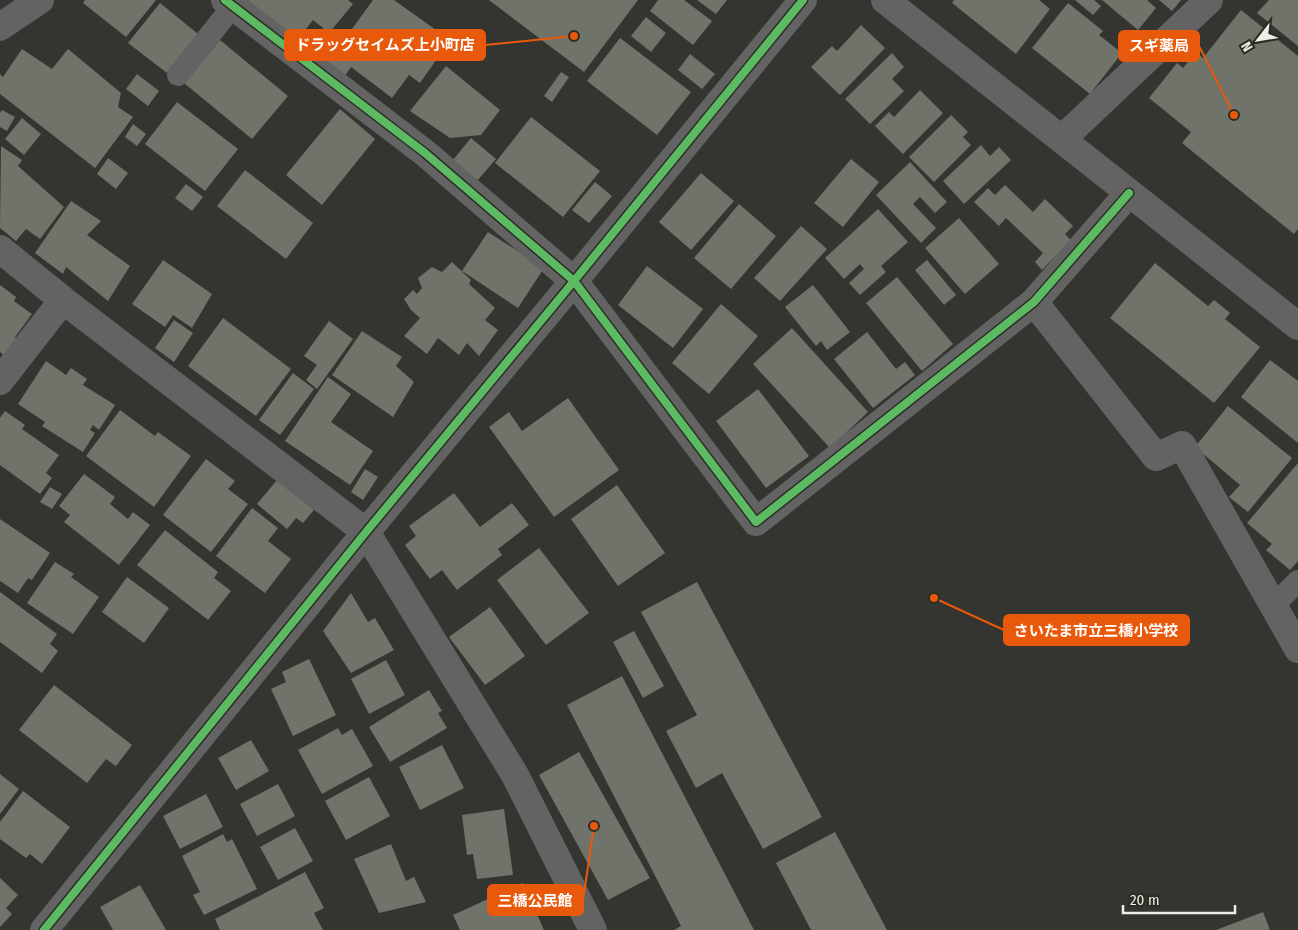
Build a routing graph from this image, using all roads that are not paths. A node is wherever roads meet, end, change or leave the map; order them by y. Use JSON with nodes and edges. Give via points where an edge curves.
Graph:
{"nodes":[{"id":1,"x":40,"y":0,"type":"edge"},
{"id":2,"x":803,"y":0,"type":"edge"},
{"id":3,"x":885,"y":0,"type":"edge"},
{"id":4,"x":1209,"y":0,"type":"edge"},
{"id":5,"x":229,"y":3,"type":"edge"},
{"id":6,"x":0,"y":27,"type":"edge"},
{"id":7,"x":178,"y":75,"type":"dead end"},
{"id":8,"x":1062,"y":139,"type":"junction"},
{"id":9,"x":1128,"y":193,"type":"junction"},
{"id":10,"x":0,"y":249,"type":"edge"},
{"id":11,"x":574,"y":281,"type":"junction"},
{"id":12,"x":63,"y":300,"type":"junction"},
{"id":13,"x":1034,"y":302,"type":"junction"},
{"id":14,"x":1298,"y":326,"type":"edge"},
{"id":15,"x":0,"y":381,"type":"edge"},
{"id":16,"x":366,"y":532,"type":"junction"},
{"id":17,"x":1298,"y":581,"type":"edge"},
{"id":18,"x":1273,"y":606,"type":"junction"},
{"id":19,"x":1298,"y":650,"type":"edge"},
{"id":20,"x":44,"y":930,"type":"edge"},
{"id":21,"x":593,"y":930,"type":"edge"}],
"edges":[{"from":1,"to":6,"type":"street"},
{"from":2,"to":11,"type":"street"},
{"from":3,"to":8,"type":"street"},
{"from":4,"to":8,"type":"street"},
{"from":5,"to":7,"type":"lane"},
{"from":5,"to":11,"type":"street","via":[[425,153]]},
{"from":8,"to":9,"type":"street"},
{"from":9,"to":13,"type":"street"},
{"from":9,"to":14,"type":"street"},
{"from":10,"to":12,"type":"street"},
{"from":11,"to":13,"type":"street","via":[[756,522]]},
{"from":11,"to":16,"type":"street"},
{"from":12,"to":15,"type":"street"},
{"from":12,"to":16,"type":"street"},
{"from":13,"to":18,"type":"street","via":[[1156,457],[1182,445]]},
{"from":16,"to":20,"type":"street"},
{"from":16,"to":21,"type":"street","via":[[514,775]]},
{"from":17,"to":18,"type":"lane"},
{"from":18,"to":19,"type":"street"}]}
